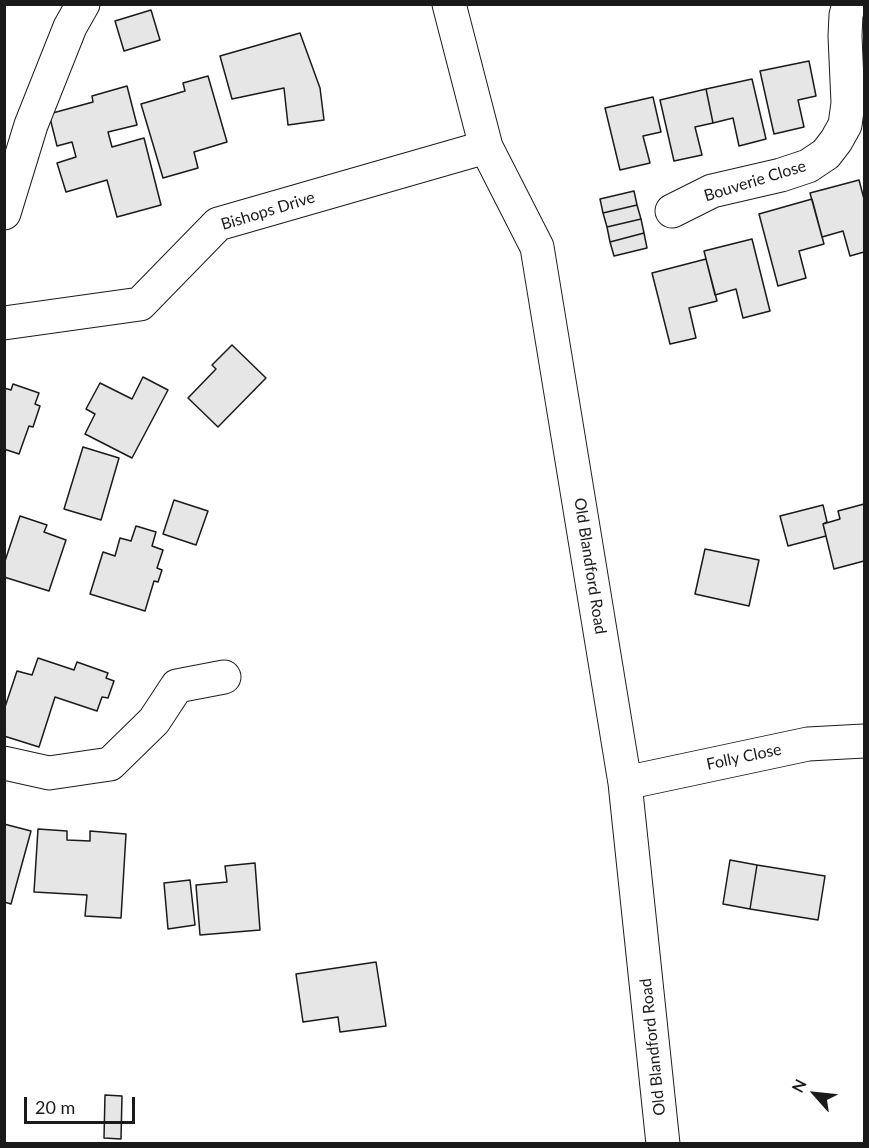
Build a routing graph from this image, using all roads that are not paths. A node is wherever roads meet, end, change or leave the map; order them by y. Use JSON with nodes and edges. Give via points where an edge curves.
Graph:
{"nodes":[{"id":1,"x":83,"y":4,"type":"edge"},
{"id":2,"x":449,"y":4,"type":"edge"},
{"id":3,"x":849,"y":4,"type":"edge"},
{"id":4,"x":486,"y":147,"type":"junction"},
{"id":5,"x":672,"y":211,"type":"dead end"},
{"id":6,"x":4,"y":213,"type":"edge"},
{"id":7,"x":4,"y":323,"type":"edge"},
{"id":8,"x":224,"y":677,"type":"dead end"},
{"id":9,"x":864,"y":741,"type":"edge"},
{"id":10,"x":4,"y":763,"type":"edge"},
{"id":11,"x":626,"y":783,"type":"junction"},
{"id":12,"x":663,"y":1143,"type":"edge"}],
"edges":[{"from":1,"to":6,"type":"street","via":[[31,125]]},
{"from":2,"to":4,"type":"street","name":"Old Blandford Road"},
{"from":3,"to":5,"type":"street","name":"Bouverie Close","via":[[845,36],[849,103],[845,125],[826,154],[808,166],[712,191]]},
{"from":4,"to":7,"type":"street","name":"Bishops Drive","via":[[218,224],[140,304]]},
{"from":4,"to":11,"type":"street","name":"Old Blandford Road","via":[[537,247]]},
{"from":8,"to":10,"type":"street","via":[[177,686],[154,722],[110,764],[49,773]]},
{"from":9,"to":11,"type":"street","name":"Folly Close","via":[[808,744]]},
{"from":11,"to":12,"type":"street","name":"Old Blandford Road"}]}
